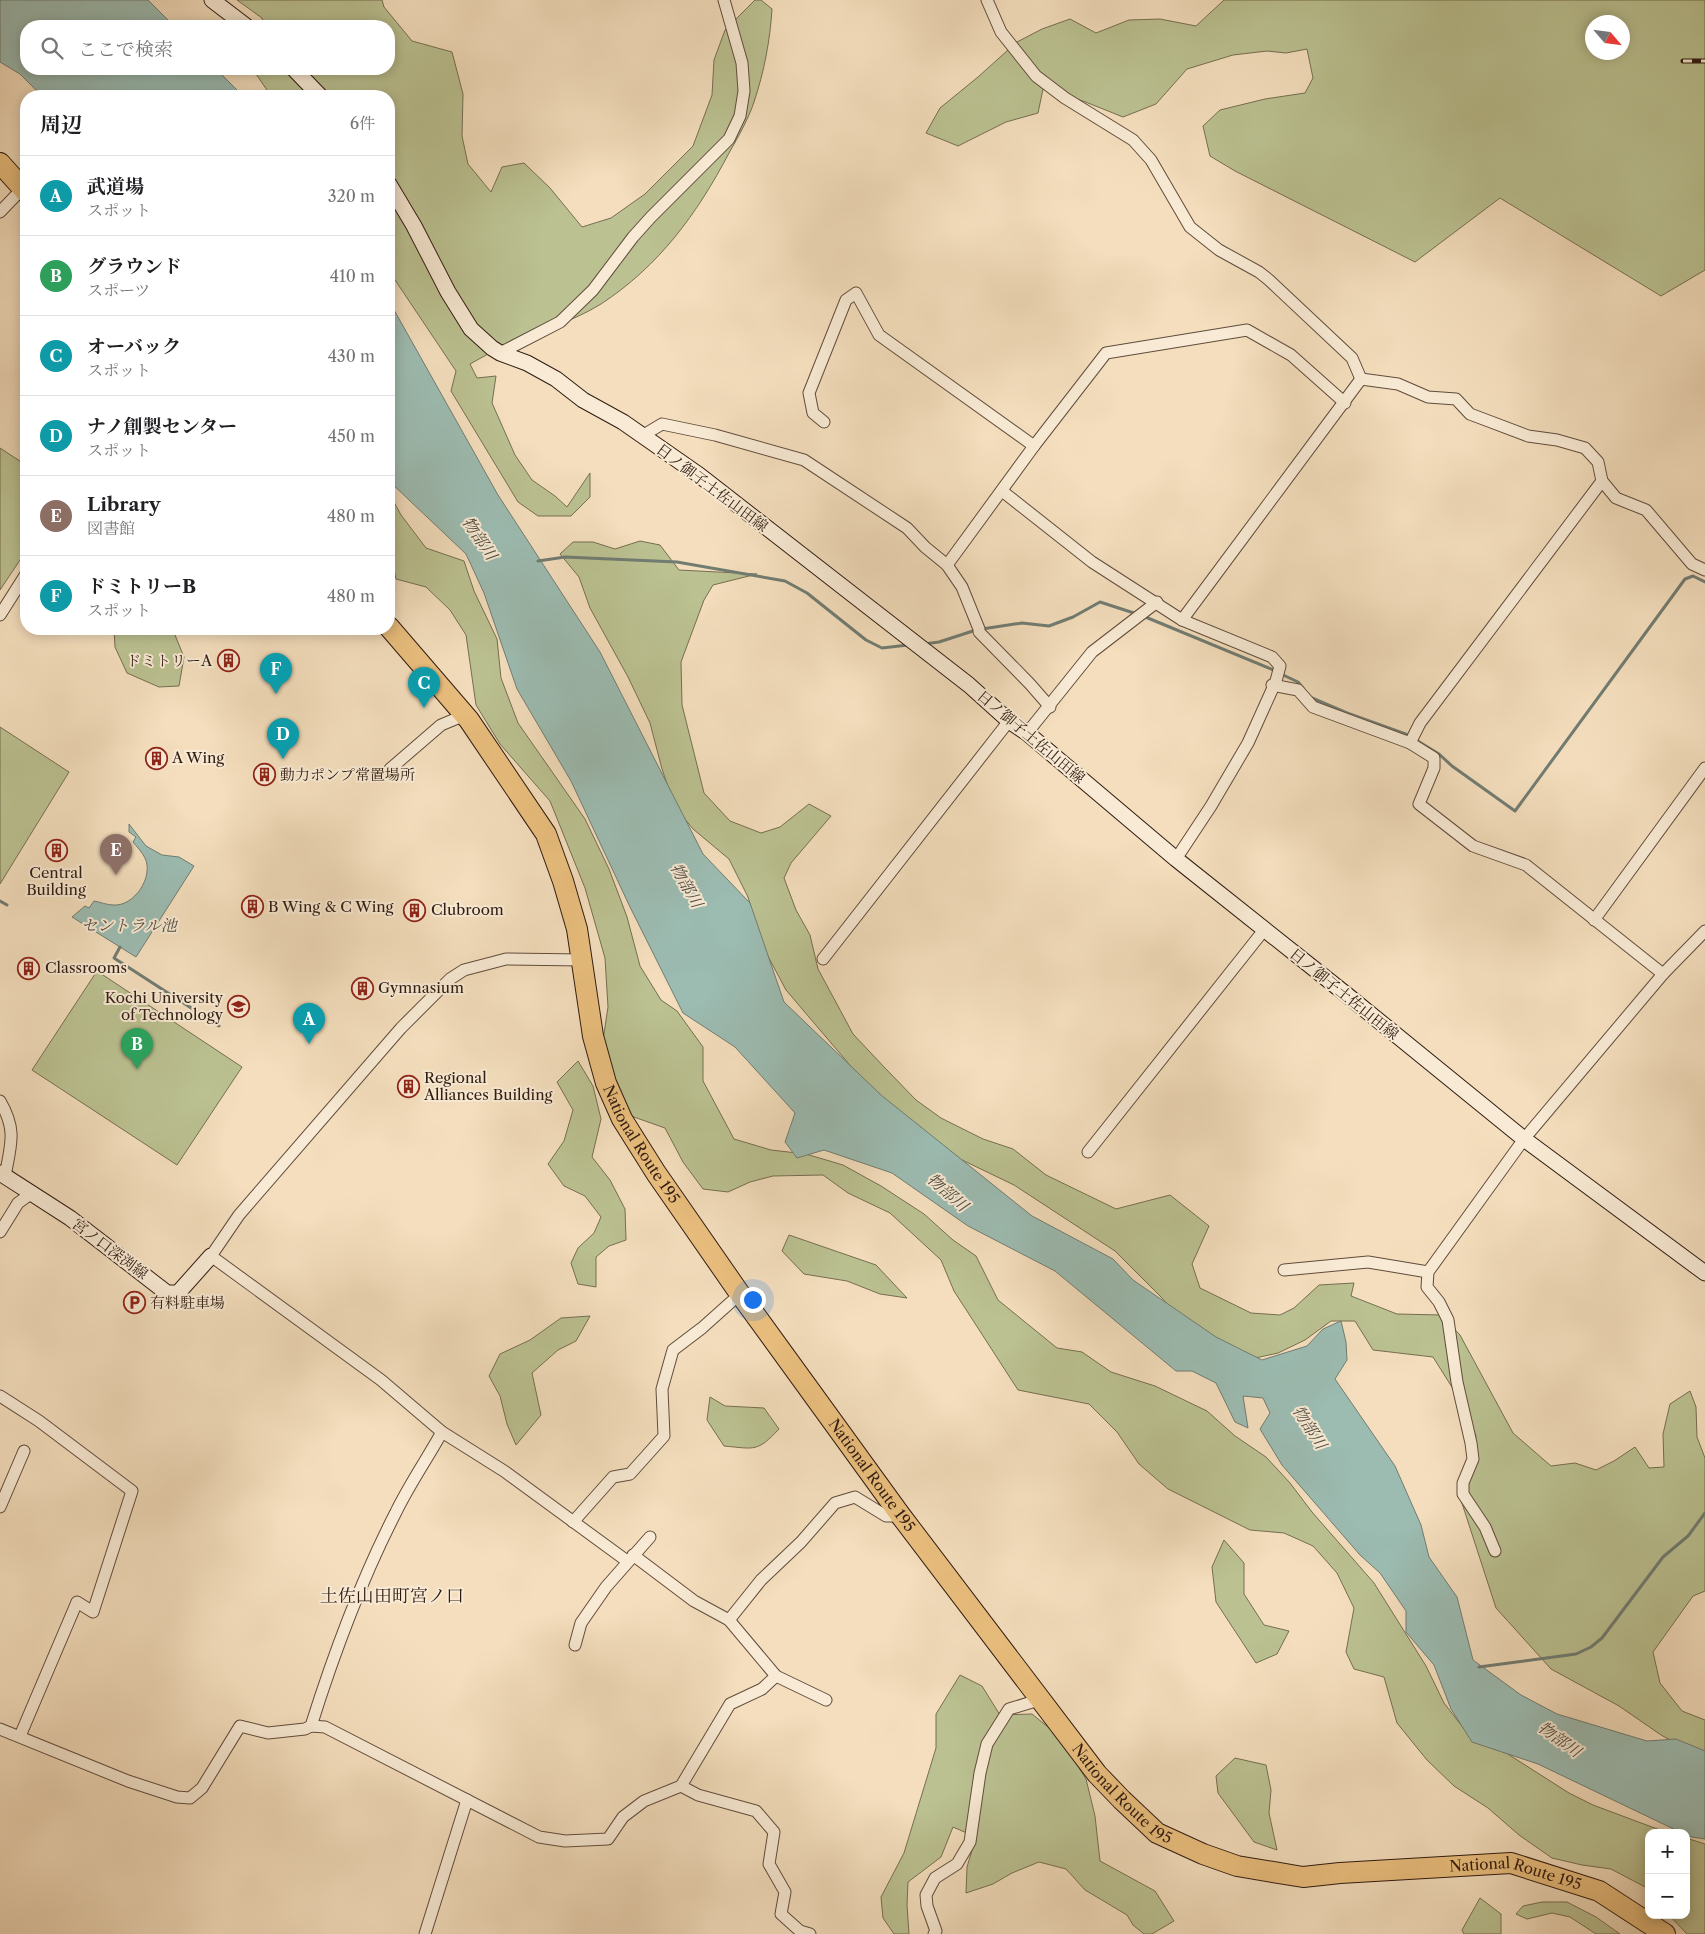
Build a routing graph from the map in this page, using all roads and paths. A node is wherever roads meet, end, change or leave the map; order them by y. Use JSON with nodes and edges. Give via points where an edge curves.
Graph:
{"nodes":[{"id":1,"x":212,"y":0,"type":"edge"},
{"id":2,"x":734,"y":0,"type":"edge"},
{"id":3,"x":987,"y":0,"type":"edge"},
{"id":4,"x":726,"y":6,"type":"edge"},
{"id":5,"x":238,"y":20,"type":"edge"},
{"id":6,"x":300,"y":75,"type":"edge"},
{"id":7,"x":314,"y":90,"type":"edge"},
{"id":8,"x":0,"y":164,"type":"edge"},
{"id":9,"x":20,"y":185,"type":"edge"},
{"id":10,"x":20,"y":194,"type":"edge"},
{"id":11,"x":395,"y":194,"type":"edge"},
{"id":12,"x":0,"y":212,"type":"edge"},
{"id":13,"x":500,"y":353,"type":"junction"},
{"id":14,"x":1361,"y":379,"type":"junction"},
{"id":15,"x":1345,"y":403,"type":"junction"},
{"id":16,"x":824,"y":422,"type":"dead end"},
{"id":17,"x":642,"y":436,"type":"junction"},
{"id":18,"x":1034,"y":446,"type":"junction"},
{"id":19,"x":1602,"y":481,"type":"junction"},
{"id":20,"x":1002,"y":491,"type":"junction"},
{"id":21,"x":947,"y":565,"type":"junction"},
{"id":22,"x":1705,"y":570,"type":"edge"},
{"id":23,"x":20,"y":583,"type":"edge"},
{"id":24,"x":1157,"y":602,"type":"junction"},
{"id":25,"x":0,"y":615,"type":"edge"},
{"id":26,"x":1182,"y":620,"type":"junction"},
{"id":27,"x":395,"y":634,"type":"edge"},
{"id":28,"x":1274,"y":683,"type":"junction"},
{"id":29,"x":1050,"y":707,"type":"junction"},
{"id":30,"x":465,"y":716,"type":"junction"},
{"id":31,"x":1009,"y":721,"type":"junction"},
{"id":32,"x":1026,"y":733,"type":"junction"},
{"id":33,"x":1410,"y":743,"type":"junction"},
{"id":34,"x":1705,"y":768,"type":"edge"},
{"id":35,"x":390,"y":769,"type":"dead end"},
{"id":36,"x":1176,"y":859,"type":"junction"},
{"id":37,"x":1594,"y":920,"type":"junction"},
{"id":38,"x":1264,"y":930,"type":"junction"},
{"id":39,"x":1705,"y":931,"type":"edge"},
{"id":40,"x":823,"y":959,"type":"dead end"},
{"id":41,"x":582,"y":960,"type":"junction"},
{"id":42,"x":1663,"y":974,"type":"junction"},
{"id":43,"x":0,"y":1101,"type":"edge"},
{"id":44,"x":1524,"y":1139,"type":"junction"},
{"id":45,"x":1088,"y":1152,"type":"dead end"},
{"id":46,"x":3,"y":1174,"type":"edge"},
{"id":47,"x":32,"y":1193,"type":"junction"},
{"id":48,"x":0,"y":1232,"type":"edge"},
{"id":49,"x":211,"y":1256,"type":"junction"},
{"id":50,"x":1284,"y":1270,"type":"dead end"},
{"id":51,"x":1428,"y":1272,"type":"junction"},
{"id":52,"x":1705,"y":1273,"type":"edge"},
{"id":53,"x":740,"y":1294,"type":"junction"},
{"id":54,"x":0,"y":1396,"type":"edge"},
{"id":55,"x":442,"y":1432,"type":"junction"},
{"id":56,"x":24,"y":1450,"type":"dead end"},
{"id":57,"x":0,"y":1506,"type":"edge"},
{"id":58,"x":901,"y":1516,"type":"junction"},
{"id":59,"x":573,"y":1522,"type":"junction"},
{"id":60,"x":650,"y":1537,"type":"dead end"},
{"id":61,"x":1495,"y":1551,"type":"dead end"},
{"id":62,"x":630,"y":1558,"type":"junction"},
{"id":63,"x":730,"y":1620,"type":"junction"},
{"id":64,"x":575,"y":1645,"type":"dead end"},
{"id":65,"x":776,"y":1676,"type":"junction"},
{"id":66,"x":1042,"y":1699,"type":"junction"},
{"id":67,"x":826,"y":1700,"type":"dead end"},
{"id":68,"x":310,"y":1726,"type":"junction"},
{"id":69,"x":0,"y":1729,"type":"edge"},
{"id":70,"x":20,"y":1736,"type":"junction"},
{"id":71,"x":681,"y":1786,"type":"junction"},
{"id":72,"x":467,"y":1800,"type":"junction"},
{"id":73,"x":425,"y":1934,"type":"edge"},
{"id":74,"x":810,"y":1934,"type":"edge"},
{"id":75,"x":934,"y":1934,"type":"edge"},
{"id":76,"x":1666,"y":1934,"type":"edge"}],
"edges":[{"from":1,"to":5,"type":"main road"},
{"from":2,"to":4,"type":"street"},
{"from":3,"to":14,"type":"street","via":[[1001,32],[1036,76],[1133,140],[1151,160],[1190,227],[1219,250],[1269,280],[1352,358]]},
{"from":4,"to":13,"type":"street","via":[[742,63],[744,91],[740,116],[729,139],[651,217],[593,290],[560,322]]},
{"from":6,"to":7,"type":"main road"},
{"from":8,"to":9,"type":"highway"},
{"from":10,"to":12,"type":"street"},
{"from":11,"to":13,"type":"main road","name":"日ノ御子土佐山田線","via":[[471,329]]},
{"from":13,"to":17,"type":"main road","name":"日ノ御子土佐山田線","via":[[556,379],[582,400]]},
{"from":14,"to":15,"type":"street"},
{"from":14,"to":19,"type":"street","via":[[1398,384],[1428,397],[1456,399],[1470,414],[1528,436],[1585,448],[1598,462]]},
{"from":15,"to":18,"type":"street","via":[[1291,355],[1247,330],[1106,354]]},
{"from":15,"to":26,"type":"street"},
{"from":16,"to":18,"type":"street","via":[[813,413],[810,393],[846,300],[856,293],[879,335]]},
{"from":17,"to":21,"type":"street","via":[[662,424],[804,460],[907,528]]},
{"from":17,"to":31,"type":"main road","name":"日ノ御子土佐山田線","via":[[699,475],[969,685]]},
{"from":18,"to":20,"type":"street"},
{"from":19,"to":22,"type":"street","via":[[1616,498],[1646,510],[1692,564]]},
{"from":19,"to":33,"type":"street","via":[[1420,723]]},
{"from":20,"to":21,"type":"street"},
{"from":20,"to":24,"type":"street","via":[[1092,562]]},
{"from":21,"to":29,"type":"street","via":[[962,587],[979,632]]},
{"from":23,"to":25,"type":"street"},
{"from":24,"to":26,"type":"street"},
{"from":24,"to":29,"type":"street","via":[[1092,652]]},
{"from":26,"to":28,"type":"street","via":[[1272,658],[1280,666]]},
{"from":27,"to":30,"type":"highway","name":"National Route 195"},
{"from":28,"to":33,"type":"street","via":[[1298,690],[1313,707]]},
{"from":28,"to":36,"type":"street","via":[[1248,743]]},
{"from":29,"to":32,"type":"street"},
{"from":30,"to":35,"type":"street","via":[[441,725]]},
{"from":30,"to":41,"type":"highway","name":"National Route 195","via":[[546,834],[577,929]]},
{"from":31,"to":32,"type":"main road","name":"日ノ御子土佐山田線"},
{"from":31,"to":40,"type":"street"},
{"from":32,"to":36,"type":"main road","name":"日ノ御子土佐山田線"},
{"from":33,"to":37,"type":"street","via":[[1434,758],[1434,768],[1419,804],[1473,846],[1526,865]]},
{"from":34,"to":37,"type":"street"},
{"from":36,"to":38,"type":"main road","name":"日ノ御子土佐山田線"},
{"from":37,"to":42,"type":"street"},
{"from":38,"to":44,"type":"main road","name":"日ノ御子土佐山田線"},
{"from":38,"to":45,"type":"street"},
{"from":39,"to":42,"type":"street"},
{"from":41,"to":49,"type":"street","via":[[506,959],[464,970],[450,979],[401,1028],[239,1215]]},
{"from":41,"to":53,"type":"highway","name":"National Route 195","via":[[593,1036],[606,1083],[622,1119]]},
{"from":42,"to":44,"type":"street"},
{"from":43,"to":46,"type":"street","via":[[12,1131]]},
{"from":44,"to":51,"type":"street"},
{"from":44,"to":52,"type":"main road","name":"日ノ御子土佐山田線"},
{"from":46,"to":47,"type":"main road","name":"宮ノ口深渕線"},
{"from":47,"to":48,"type":"street","via":[[18,1203]]},
{"from":47,"to":49,"type":"main road","name":"宮ノ口深渕線","via":[[90,1232],[167,1293],[178,1293]]},
{"from":49,"to":55,"type":"street","via":[[381,1380]]},
{"from":50,"to":51,"type":"street","via":[[1368,1262]]},
{"from":51,"to":61,"type":"street","via":[[1427,1287],[1448,1320],[1457,1382],[1471,1443],[1473,1459],[1463,1483],[1463,1494],[1485,1527]]},
{"from":53,"to":58,"type":"highway","name":"National Route 195"},
{"from":53,"to":59,"type":"street","via":[[673,1350],[662,1389],[664,1436],[630,1474],[613,1477]]},
{"from":54,"to":70,"type":"street","via":[[132,1491],[93,1612],[77,1602]]},
{"from":55,"to":59,"type":"street","via":[[504,1471]]},
{"from":55,"to":68,"type":"street","via":[[396,1512],[364,1581],[332,1659]]},
{"from":56,"to":57,"type":"street"},
{"from":58,"to":63,"type":"street","via":[[886,1516],[855,1497],[835,1503],[761,1580]]},
{"from":58,"to":66,"type":"highway","name":"National Route 195"},
{"from":59,"to":62,"type":"street"},
{"from":60,"to":62,"type":"street"},
{"from":62,"to":63,"type":"street","via":[[694,1601]]},
{"from":62,"to":64,"type":"street","via":[[581,1623]]},
{"from":63,"to":65,"type":"street"},
{"from":65,"to":67,"type":"street"},
{"from":65,"to":71,"type":"street","via":[[762,1689],[730,1704]]},
{"from":66,"to":75,"type":"street","via":[[1009,1709],[987,1744],[970,1842],[957,1864],[935,1878],[926,1895]]},
{"from":66,"to":76,"type":"highway","name":"National Route 195","via":[[1097,1774],[1122,1800],[1157,1833],[1203,1854],[1237,1866],[1303,1877],[1511,1863],[1599,1891]]},
{"from":68,"to":70,"type":"street","via":[[268,1733],[240,1726],[202,1788],[190,1798],[177,1798],[128,1781]]},
{"from":68,"to":72,"type":"street","via":[[325,1728]]},
{"from":69,"to":70,"type":"street"},
{"from":71,"to":72,"type":"street","via":[[644,1801],[623,1817],[608,1839],[565,1841],[539,1837]]},
{"from":71,"to":74,"type":"street","via":[[698,1795],[756,1811],[774,1832],[768,1864],[785,1892],[781,1914],[800,1931]]},
{"from":72,"to":73,"type":"street"}]}
